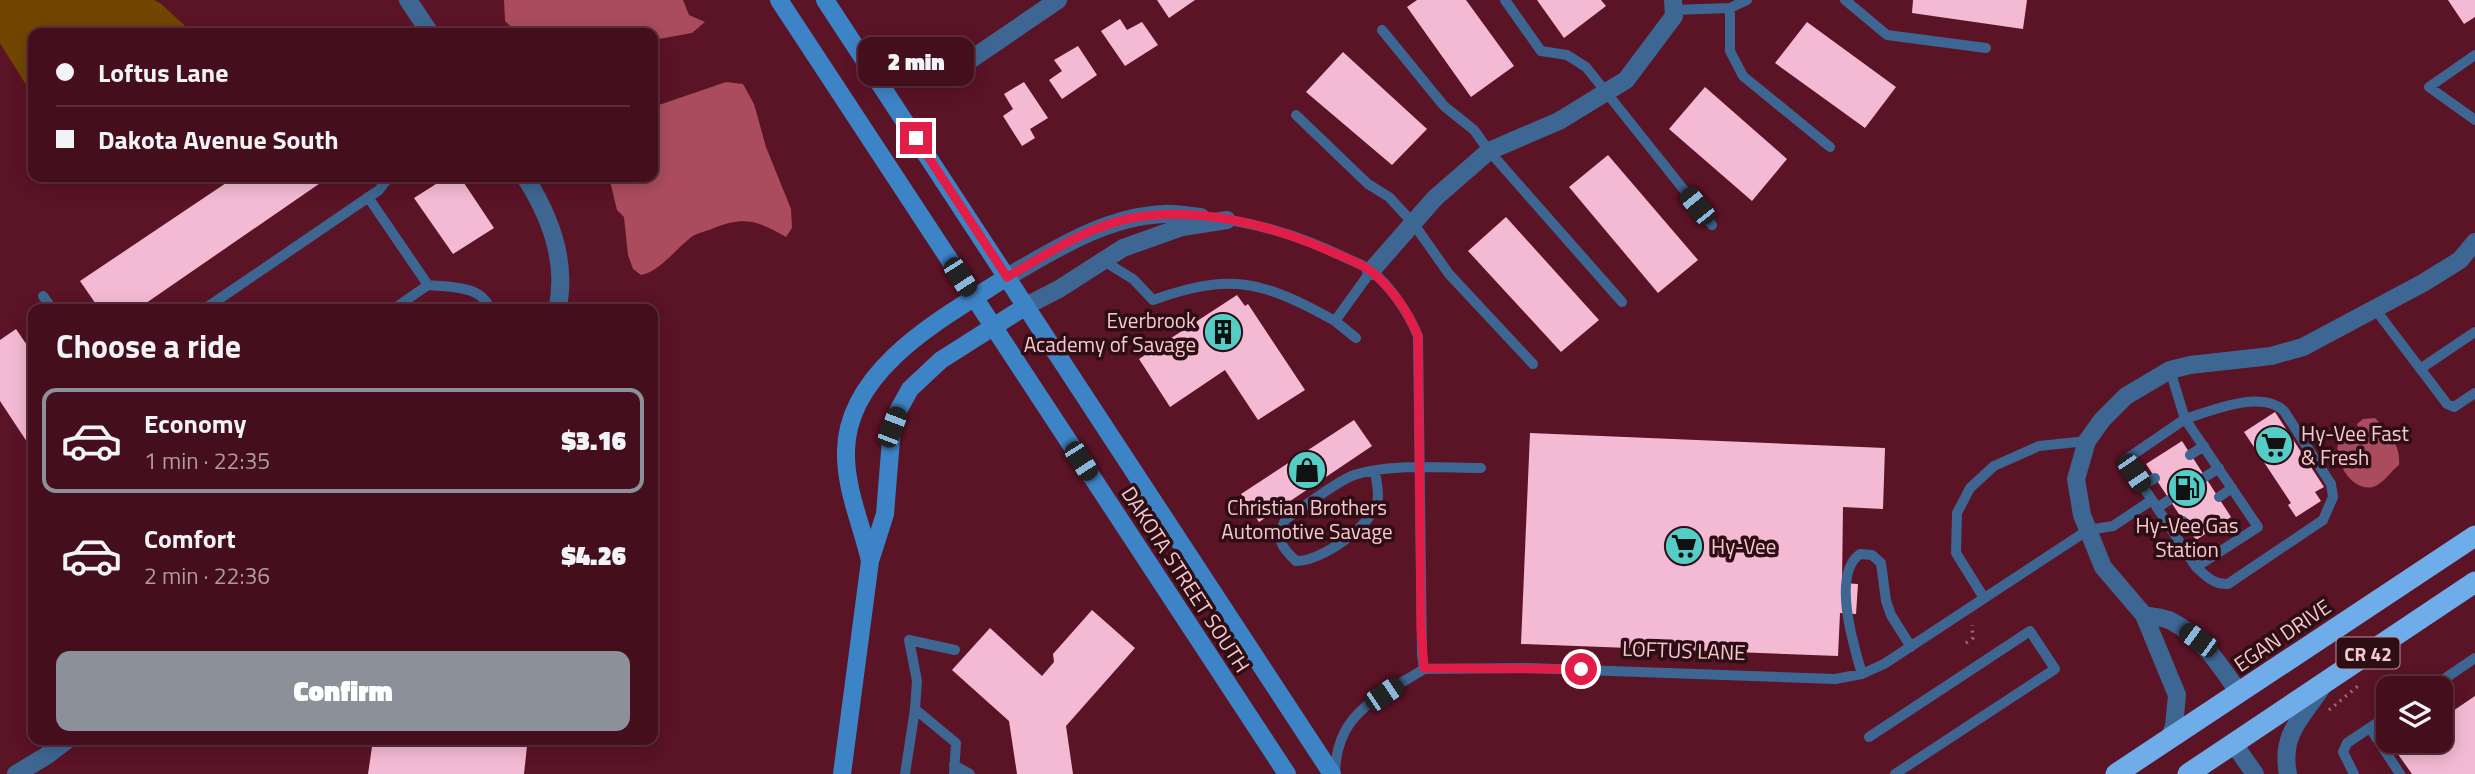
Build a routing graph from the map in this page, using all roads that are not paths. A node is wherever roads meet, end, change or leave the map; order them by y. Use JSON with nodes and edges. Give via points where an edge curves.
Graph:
{"nodes":[{"id":1,"x":408,"y":0,"type":"edge"},
{"id":2,"x":779,"y":0,"type":"edge"},
{"id":3,"x":825,"y":0,"type":"edge"},
{"id":4,"x":1505,"y":0,"type":"edge"},
{"id":5,"x":1748,"y":0,"type":"edge"},
{"id":6,"x":1845,"y":0,"type":"edge"},
{"id":7,"x":1052,"y":1,"type":"edge"},
{"id":8,"x":1673,"y":5,"type":"edge"},
{"id":9,"x":1730,"y":8,"type":"junction"},
{"id":10,"x":427,"y":28,"type":"edge"},
{"id":11,"x":1382,"y":30,"type":"dead end"},
{"id":12,"x":1986,"y":48,"type":"dead end"},
{"id":13,"x":2475,"y":55,"type":"edge"},
{"id":14,"x":948,"y":75,"type":"dead end"},
{"id":15,"x":1605,"y":93,"type":"junction"},
{"id":16,"x":1296,"y":115,"type":"dead end"},
{"id":17,"x":2475,"y":120,"type":"edge"},
{"id":18,"x":1830,"y":147,"type":"dead end"},
{"id":19,"x":1489,"y":151,"type":"junction"},
{"id":20,"x":385,"y":182,"type":"edge"},
{"id":21,"x":528,"y":182,"type":"edge"},
{"id":22,"x":368,"y":197,"type":"junction"},
{"id":23,"x":1208,"y":218,"type":"joint"},
{"id":24,"x":1227,"y":220,"type":"junction"},
{"id":25,"x":1413,"y":223,"type":"junction"},
{"id":26,"x":1712,"y":225,"type":"dead end"},
{"id":27,"x":2475,"y":242,"type":"edge"},
{"id":28,"x":1102,"y":260,"type":"junction"},
{"id":29,"x":1371,"y":271,"type":"junction"},
{"id":30,"x":1007,"y":277,"type":"junction"},
{"id":31,"x":428,"y":285,"type":"junction"},
{"id":32,"x":43,"y":296,"type":"dead end"},
{"id":33,"x":974,"y":298,"type":"junction"},
{"id":34,"x":1622,"y":302,"type":"dead end"},
{"id":35,"x":49,"y":304,"type":"edge"},
{"id":36,"x":212,"y":304,"type":"edge"},
{"id":37,"x":401,"y":304,"type":"edge"},
{"id":38,"x":489,"y":304,"type":"edge"},
{"id":39,"x":558,"y":304,"type":"edge"},
{"id":40,"x":1026,"y":306,"type":"junction"},
{"id":41,"x":2375,"y":309,"type":"junction"},
{"id":42,"x":1335,"y":320,"type":"junction"},
{"id":43,"x":992,"y":326,"type":"junction"},
{"id":44,"x":2475,"y":332,"type":"edge"},
{"id":45,"x":1356,"y":338,"type":"dead end"},
{"id":46,"x":1533,"y":364,"type":"dead end"},
{"id":47,"x":2420,"y":369,"type":"junction"},
{"id":48,"x":2170,"y":370,"type":"junction"},
{"id":49,"x":2475,"y":393,"type":"edge"},
{"id":50,"x":2185,"y":419,"type":"junction"},
{"id":51,"x":2087,"y":441,"type":"junction"},
{"id":52,"x":2204,"y":446,"type":"junction"},
{"id":53,"x":2190,"y":455,"type":"dead end"},
{"id":54,"x":1419,"y":468,"type":"junction"},
{"id":55,"x":1481,"y":468,"type":"dead end"},
{"id":56,"x":2219,"y":468,"type":"junction"},
{"id":57,"x":1375,"y":471,"type":"junction"},
{"id":58,"x":2205,"y":477,"type":"dead end"},
{"id":59,"x":2155,"y":478,"type":"dead end"},
{"id":60,"x":2142,"y":486,"type":"junction"},
{"id":61,"x":2232,"y":488,"type":"junction"},
{"id":62,"x":2218,"y":498,"type":"dead end"},
{"id":63,"x":2169,"y":500,"type":"dead end"},
{"id":64,"x":2154,"y":504,"type":"junction"},
{"id":65,"x":2183,"y":520,"type":"dead end"},
{"id":66,"x":2170,"y":528,"type":"junction"},
{"id":67,"x":2088,"y":530,"type":"junction"},
{"id":68,"x":2475,"y":536,"type":"edge"},
{"id":69,"x":870,"y":561,"type":"junction"},
{"id":70,"x":2196,"y":567,"type":"junction"},
{"id":71,"x":2475,"y":582,"type":"edge"},
{"id":72,"x":1984,"y":598,"type":"junction"},
{"id":73,"x":2144,"y":615,"type":"junction"},
{"id":74,"x":1911,"y":647,"type":"junction"},
{"id":75,"x":955,"y":650,"type":"dead end"},
{"id":76,"x":2475,"y":658,"type":"edge"},
{"id":77,"x":1424,"y":668,"type":"junction"},
{"id":78,"x":1862,"y":674,"type":"junction"},
{"id":79,"x":2449,"y":676,"type":"edge"},
{"id":80,"x":2326,"y":680,"type":"junction"},
{"id":81,"x":2239,"y":693,"type":"junction"},
{"id":82,"x":915,"y":709,"type":"junction"},
{"id":83,"x":2211,"y":712,"type":"junction"},
{"id":84,"x":2260,"y":724,"type":"junction"},
{"id":85,"x":2376,"y":724,"type":"edge"},
{"id":86,"x":2370,"y":728,"type":"junction"},
{"id":87,"x":1869,"y":737,"type":"dead end"},
{"id":88,"x":2169,"y":740,"type":"junction"},
{"id":89,"x":2233,"y":743,"type":"junction"},
{"id":90,"x":60,"y":745,"type":"edge"},
{"id":91,"x":954,"y":770,"type":"edge"},
{"id":92,"x":16,"y":774,"type":"edge"},
{"id":93,"x":842,"y":774,"type":"edge"},
{"id":94,"x":905,"y":774,"type":"edge"},
{"id":95,"x":970,"y":774,"type":"edge"},
{"id":96,"x":1287,"y":774,"type":"edge"},
{"id":97,"x":1334,"y":774,"type":"edge"},
{"id":98,"x":1895,"y":774,"type":"edge"},
{"id":99,"x":2116,"y":774,"type":"edge"},
{"id":100,"x":2188,"y":774,"type":"edge"},
{"id":101,"x":2255,"y":774,"type":"edge"},
{"id":102,"x":2288,"y":774,"type":"edge"},
{"id":103,"x":2354,"y":774,"type":"edge"},
{"id":104,"x":2400,"y":774,"type":"edge"}],
"edges":[{"from":1,"to":10,"type":"street"},
{"from":2,"to":33,"type":"main road","name":"DAKOTA STREET SOUTH"},
{"from":3,"to":30,"type":"main road","name":"DAKOTA STREET SOUTH"},
{"from":4,"to":15,"type":"lane","via":[[1541,51],[1567,55],[1587,67]]},
{"from":5,"to":9,"type":"lane"},
{"from":6,"to":12,"type":"lane","via":[[1887,35]]},
{"from":7,"to":14,"type":"street"},
{"from":8,"to":9,"type":"lane"},
{"from":8,"to":15,"type":"street","via":[[1674,16],[1626,80]]},
{"from":9,"to":18,"type":"lane","via":[[1730,51],[1743,76]]},
{"from":11,"to":19,"type":"lane","via":[[1444,106],[1474,130]]},
{"from":13,"to":17,"type":"lane","via":[[2429,87]]},
{"from":15,"to":19,"type":"street","via":[[1559,121]]},
{"from":15,"to":26,"type":"lane"},
{"from":16,"to":25,"type":"lane"},
{"from":19,"to":25,"type":"street"},
{"from":19,"to":34,"type":"lane"},
{"from":20,"to":22,"type":"lane"},
{"from":21,"to":39,"type":"street","via":[[559,253]]},
{"from":22,"to":31,"type":"lane"},
{"from":22,"to":36,"type":"lane"},
{"from":23,"to":24,"type":"lane"},
{"from":23,"to":30,"type":"street","via":[[1164,214],[1129,218],[1095,230]]},
{"from":24,"to":28,"type":"street","via":[[1182,227],[1123,247]]},
{"from":24,"to":29,"type":"lane","via":[[1299,238]]},
{"from":25,"to":29,"type":"street"},
{"from":25,"to":46,"type":"lane","via":[[1449,274]]},
{"from":27,"to":41,"type":"street","via":[[2460,260]]},
{"from":28,"to":40,"type":"street"},
{"from":28,"to":42,"type":"lane","via":[[1133,279],[1153,300],[1185,288],[1223,282],[1260,286]]},
{"from":29,"to":42,"type":"lane"},
{"from":29,"to":54,"type":"lane","via":[[1404,307],[1418,336]]},
{"from":30,"to":33,"type":"main road"},
{"from":30,"to":40,"type":"main road","name":"DAKOTA STREET SOUTH"},
{"from":31,"to":37,"type":"lane"},
{"from":31,"to":38,"type":"lane","via":[[468,289]]},
{"from":32,"to":35,"type":"lane"},
{"from":33,"to":43,"type":"main road","name":"DAKOTA STREET SOUTH"},
{"from":33,"to":69,"type":"main road","via":[[889,360],[849,426],[845,451],[849,486]]},
{"from":40,"to":43,"type":"main road"},
{"from":40,"to":97,"type":"main road","name":"DAKOTA STREET SOUTH"},
{"from":41,"to":47,"type":"lane"},
{"from":41,"to":48,"type":"street","via":[[2303,348]]},
{"from":42,"to":45,"type":"lane"},
{"from":43,"to":69,"type":"main road","via":[[923,375],[899,409],[892,427],[884,514]]},
{"from":43,"to":96,"type":"main road","name":"DAKOTA STREET SOUTH"},
{"from":44,"to":47,"type":"lane"},
{"from":47,"to":49,"type":"lane","via":[[2446,404],[2454,407]]},
{"from":48,"to":50,"type":"lane"},
{"from":48,"to":51,"type":"street","via":[[2126,396]]},
{"from":50,"to":52,"type":"lane"},
{"from":50,"to":60,"type":"lane","via":[[2125,460]]},
{"from":50,"to":70,"type":"lane","via":[[2236,404],[2274,404],[2284,411],[2331,484],[2333,497],[2323,520],[2228,584],[2210,580]]},
{"from":51,"to":67,"type":"street","via":[[2076,479]]},
{"from":51,"to":72,"type":"lane","via":[[2039,446],[1994,466],[1970,488],[1957,513],[1956,553]]},
{"from":52,"to":53,"type":"lane"},
{"from":52,"to":56,"type":"lane"},
{"from":54,"to":55,"type":"lane"},
{"from":54,"to":57,"type":"lane"},
{"from":54,"to":77,"type":"lane"},
{"from":56,"to":58,"type":"lane"},
{"from":56,"to":61,"type":"lane"},
{"from":57,"to":57,"type":"lane","via":[[1353,475],[1285,520],[1280,532],[1283,549],[1296,561],[1306,561],[1367,522],[1379,500]]},
{"from":59,"to":60,"type":"lane"},
{"from":60,"to":64,"type":"lane"},
{"from":61,"to":62,"type":"lane"},
{"from":61,"to":70,"type":"lane","via":[[2258,527]]},
{"from":63,"to":64,"type":"lane","name":"LOFTUS LANE"},
{"from":64,"to":66,"type":"lane"},
{"from":64,"to":67,"type":"lane","name":"LOFTUS LANE","via":[[2113,526]]},
{"from":65,"to":66,"type":"lane"},
{"from":66,"to":70,"type":"lane"},
{"from":67,"to":72,"type":"lane","name":"LOFTUS LANE"},
{"from":67,"to":73,"type":"street","via":[[2104,567]]},
{"from":68,"to":81,"type":"highway","name":"EGAN DRIVE","number":"CR 42"},
{"from":69,"to":93,"type":"main road"},
{"from":71,"to":80,"type":"highway","number":"CR 42"},
{"from":72,"to":74,"type":"lane","name":"LOFTUS LANE"},
{"from":73,"to":81,"type":"street","via":[[2170,620],[2198,640]]},
{"from":73,"to":88,"type":"street","via":[[2177,695]]},
{"from":74,"to":78,"type":"lane","name":"LOFTUS LANE"},
{"from":74,"to":78,"type":"lane","via":[[1886,601],[1881,562],[1860,554],[1848,570],[1846,617]]},
{"from":75,"to":82,"type":"lane","via":[[909,640],[917,681]]},
{"from":76,"to":79,"type":"lane"},
{"from":77,"to":78,"type":"lane","name":"LOFTUS LANE","via":[[1835,679]]},
{"from":77,"to":97,"type":"lane","via":[[1359,711],[1347,725]]},
{"from":80,"to":84,"type":"highway","number":"CR 42"},
{"from":80,"to":102,"type":"street","via":[[2289,737],[2285,755]]},
{"from":81,"to":83,"type":"highway","name":"EGAN DRIVE","number":"CR 42"},
{"from":81,"to":84,"type":"highway"},
{"from":82,"to":91,"type":"lane","via":[[957,743]]},
{"from":82,"to":94,"type":"lane"},
{"from":83,"to":88,"type":"highway","name":"EGAN DRIVE","number":"CR 42"},
{"from":83,"to":89,"type":"highway"},
{"from":84,"to":89,"type":"highway","number":"CR 42"},
{"from":85,"to":86,"type":"lane"},
{"from":86,"to":103,"type":"lane","via":[[2347,743],[2343,752]]},
{"from":86,"to":104,"type":"lane"},
{"from":87,"to":98,"type":"lane","via":[[2030,631],[2055,669]]},
{"from":88,"to":99,"type":"highway","name":"EGAN DRIVE","number":"CR 42"},
{"from":89,"to":100,"type":"highway","number":"CR 42"},
{"from":89,"to":101,"type":"street"},
{"from":90,"to":92,"type":"street"},
{"from":91,"to":95,"type":"lane"}]}
